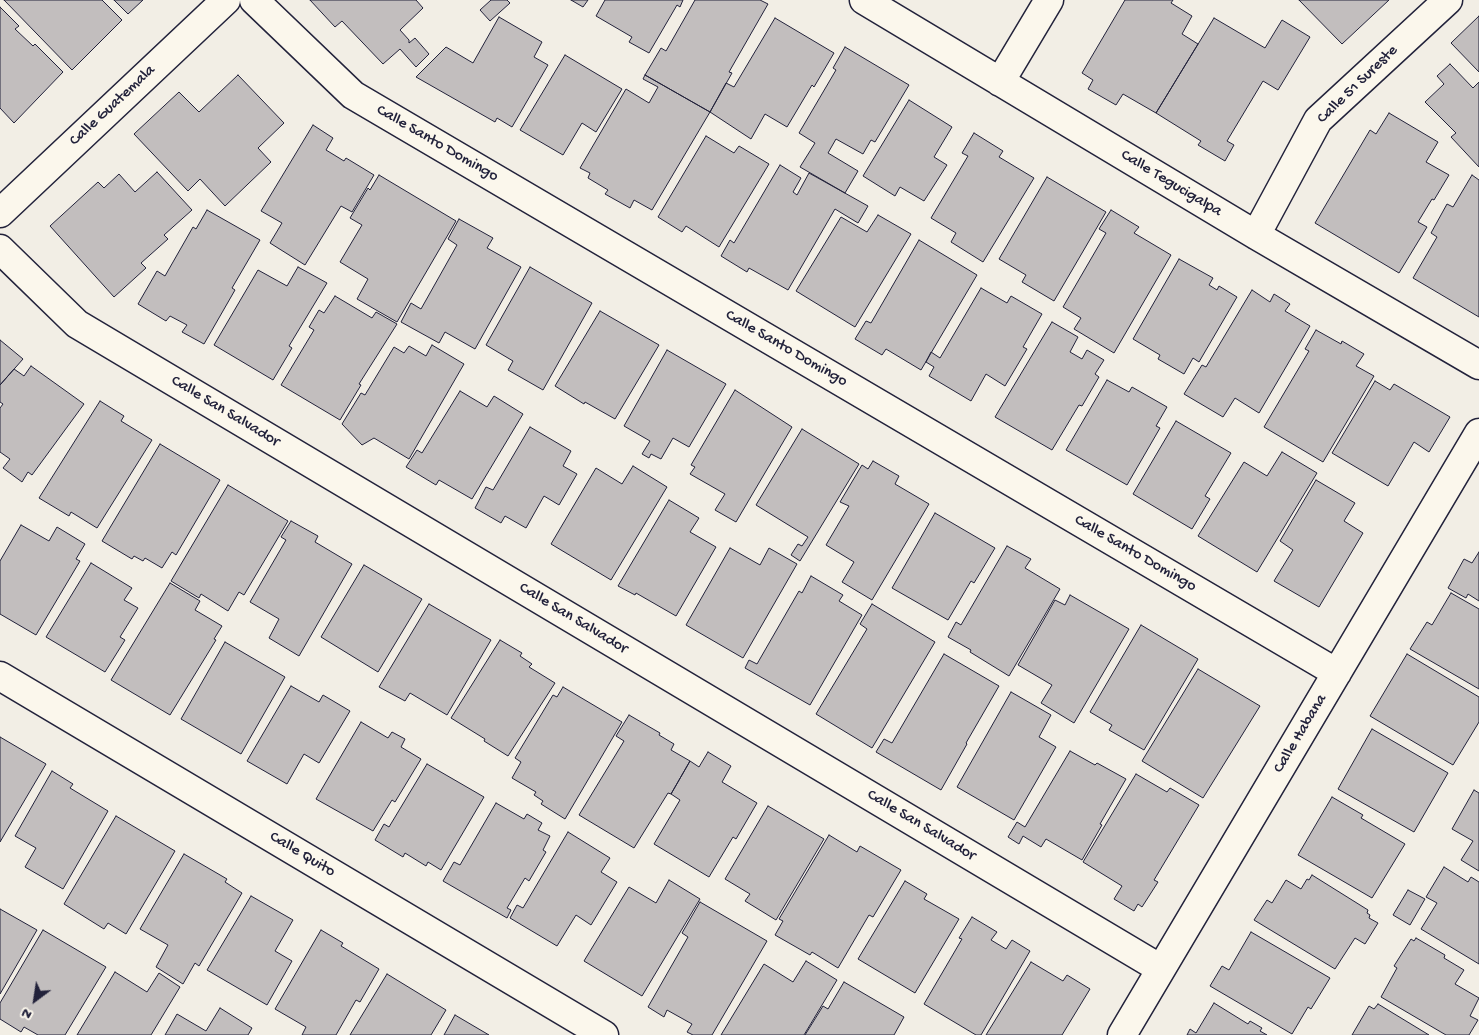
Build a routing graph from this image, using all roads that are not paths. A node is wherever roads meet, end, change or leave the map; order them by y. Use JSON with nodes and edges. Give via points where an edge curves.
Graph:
{"nodes":[{"id":1,"x":226,"y":0,"type":"edge"},
{"id":2,"x":254,"y":0,"type":"edge"},
{"id":3,"x":864,"y":0,"type":"edge"},
{"id":4,"x":1049,"y":0,"type":"edge"},
{"id":5,"x":1448,"y":0,"type":"edge"},
{"id":6,"x":1000,"y":82,"type":"junction"},
{"id":7,"x":0,"y":213,"type":"edge"},
{"id":8,"x":1256,"y":235,"type":"junction"},
{"id":9,"x":0,"y":249,"type":"edge"},
{"id":10,"x":1479,"y":365,"type":"edge"},
{"id":11,"x":1479,"y":433,"type":"edge"},
{"id":12,"x":1337,"y":673,"type":"junction"},
{"id":13,"x":0,"y":676,"type":"edge"},
{"id":14,"x":1161,"y":968,"type":"junction"},
{"id":15,"x":604,"y":1035,"type":"edge"},
{"id":16,"x":1122,"y":1035,"type":"edge"}],
"edges":[{"from":1,"to":7,"type":"street","name":"Calle Guatemala"},
{"from":2,"to":12,"type":"street","name":"Calle Santo Domingo","via":[[353,95]]},
{"from":3,"to":6,"type":"street","name":"Calle Tegucigalpa"},
{"from":4,"to":6,"type":"street"},
{"from":5,"to":8,"type":"street","name":"Calle 51 Sureste","via":[[1318,120]]},
{"from":6,"to":8,"type":"street","name":"Calle Tegucigalpa"},
{"from":8,"to":10,"type":"street","name":"Calle Tegucigalpa"},
{"from":9,"to":14,"type":"street","name":"Calle San Salvador","via":[[78,324]]},
{"from":11,"to":12,"type":"street","name":"Calle Habana"},
{"from":12,"to":14,"type":"street","name":"Calle Habana"},
{"from":13,"to":15,"type":"street","name":"Calle Quito"},
{"from":14,"to":16,"type":"street","name":"Calle Habana"}]}
